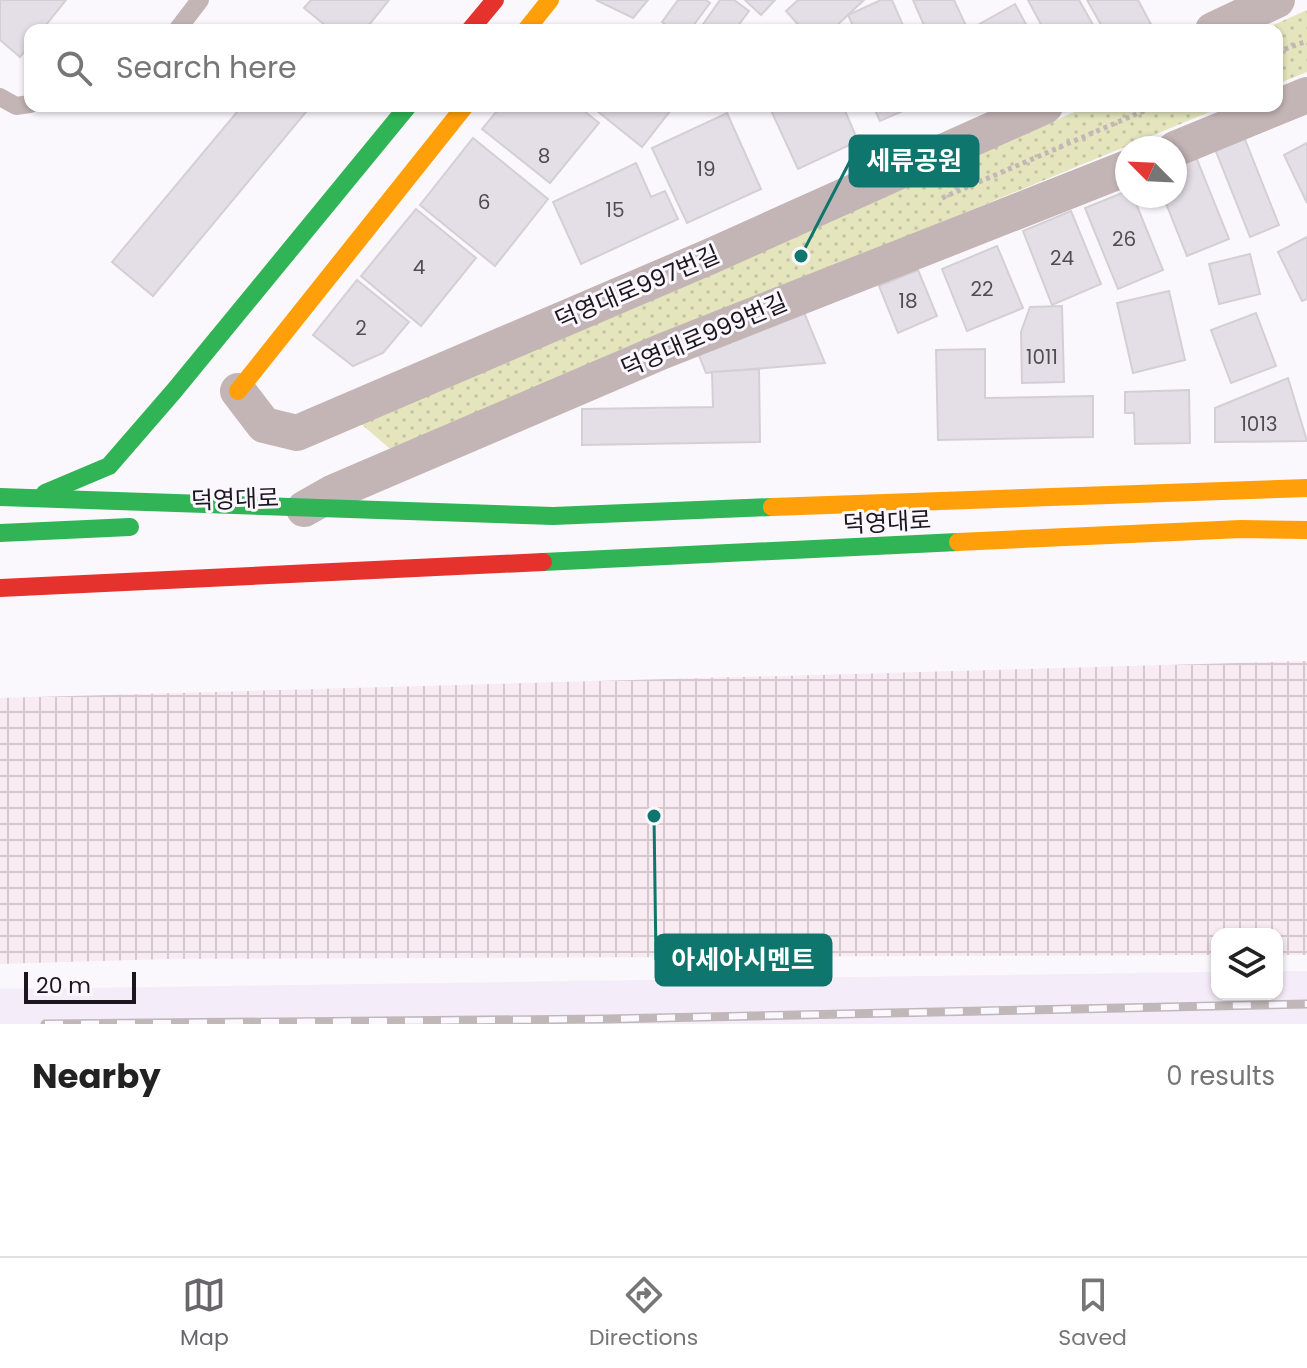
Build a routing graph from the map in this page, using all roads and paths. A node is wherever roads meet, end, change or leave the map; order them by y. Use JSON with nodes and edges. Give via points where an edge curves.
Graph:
{"nodes":[{"id":1,"x":200,"y":0,"type":"edge"},
{"id":2,"x":495,"y":0,"type":"edge"},
{"id":3,"x":550,"y":0,"type":"edge"},
{"id":4,"x":1277,"y":0,"type":"edge"},
{"id":5,"x":1219,"y":21,"type":"edge"},
{"id":6,"x":182,"y":24,"type":"edge"},
{"id":7,"x":475,"y":24,"type":"edge"},
{"id":8,"x":531,"y":24,"type":"edge"},
{"id":9,"x":1307,"y":41,"type":"edge"},
{"id":10,"x":1283,"y":50,"type":"edge"},
{"id":11,"x":0,"y":97,"type":"edge"},
{"id":12,"x":24,"y":105,"type":"edge"},
{"id":13,"x":403,"y":112,"type":"edge"},
{"id":14,"x":460,"y":112,"type":"edge"},
{"id":15,"x":1032,"y":112,"type":"edge"},
{"id":16,"x":1258,"y":112,"type":"edge"},
{"id":17,"x":1187,"y":144,"type":"edge"},
{"id":18,"x":1115,"y":173,"type":"edge"},
{"id":19,"x":238,"y":391,"type":"joint"},
{"id":20,"x":1307,"y":488,"type":"edge"},
{"id":21,"x":0,"y":497,"type":"edge"},
{"id":22,"x":33,"y":498,"type":"junction"},
{"id":23,"x":298,"y":514,"type":"junction"},
{"id":24,"x":229,"y":523,"type":"dead end"},
{"id":25,"x":153,"y":526,"type":"dead end"},
{"id":26,"x":1307,"y":530,"type":"edge"},
{"id":27,"x":0,"y":533,"type":"edge"},
{"id":28,"x":172,"y":561,"type":"dead end"},
{"id":29,"x":468,"y":565,"type":"junction"},
{"id":30,"x":0,"y":588,"type":"edge"}],
"edges":[{"from":1,"to":6,"type":"lane"},
{"from":2,"to":7,"type":"main road"},
{"from":3,"to":8,"type":"main road"},
{"from":4,"to":5,"type":"street"},
{"from":9,"to":10,"type":"path"},
{"from":11,"to":12,"type":"lane"},
{"from":13,"to":22,"type":"main road","via":[[109,466]]},
{"from":14,"to":19,"type":"main road"},
{"from":15,"to":19,"type":"street","name":"덕영대로997번길","via":[[297,433],[264,425]]},
{"from":16,"to":17,"type":"street"},
{"from":18,"to":23,"type":"street","name":"덕영대로999번길","via":[[663,351],[334,492]]},
{"from":20,"to":23,"type":"main road","name":"덕영대로","via":[[553,516]]},
{"from":21,"to":22,"type":"main road","name":"덕영대로"},
{"from":22,"to":23,"type":"main road","name":"덕영대로"},
{"from":23,"to":24,"type":"main road","name":"덕영대로"},
{"from":25,"to":27,"type":"main road"},
{"from":26,"to":29,"type":"main road","name":"덕영대로"},
{"from":28,"to":29,"type":"main road","name":"덕영대로"},
{"from":29,"to":30,"type":"main road","name":"덕영대로"}]}
